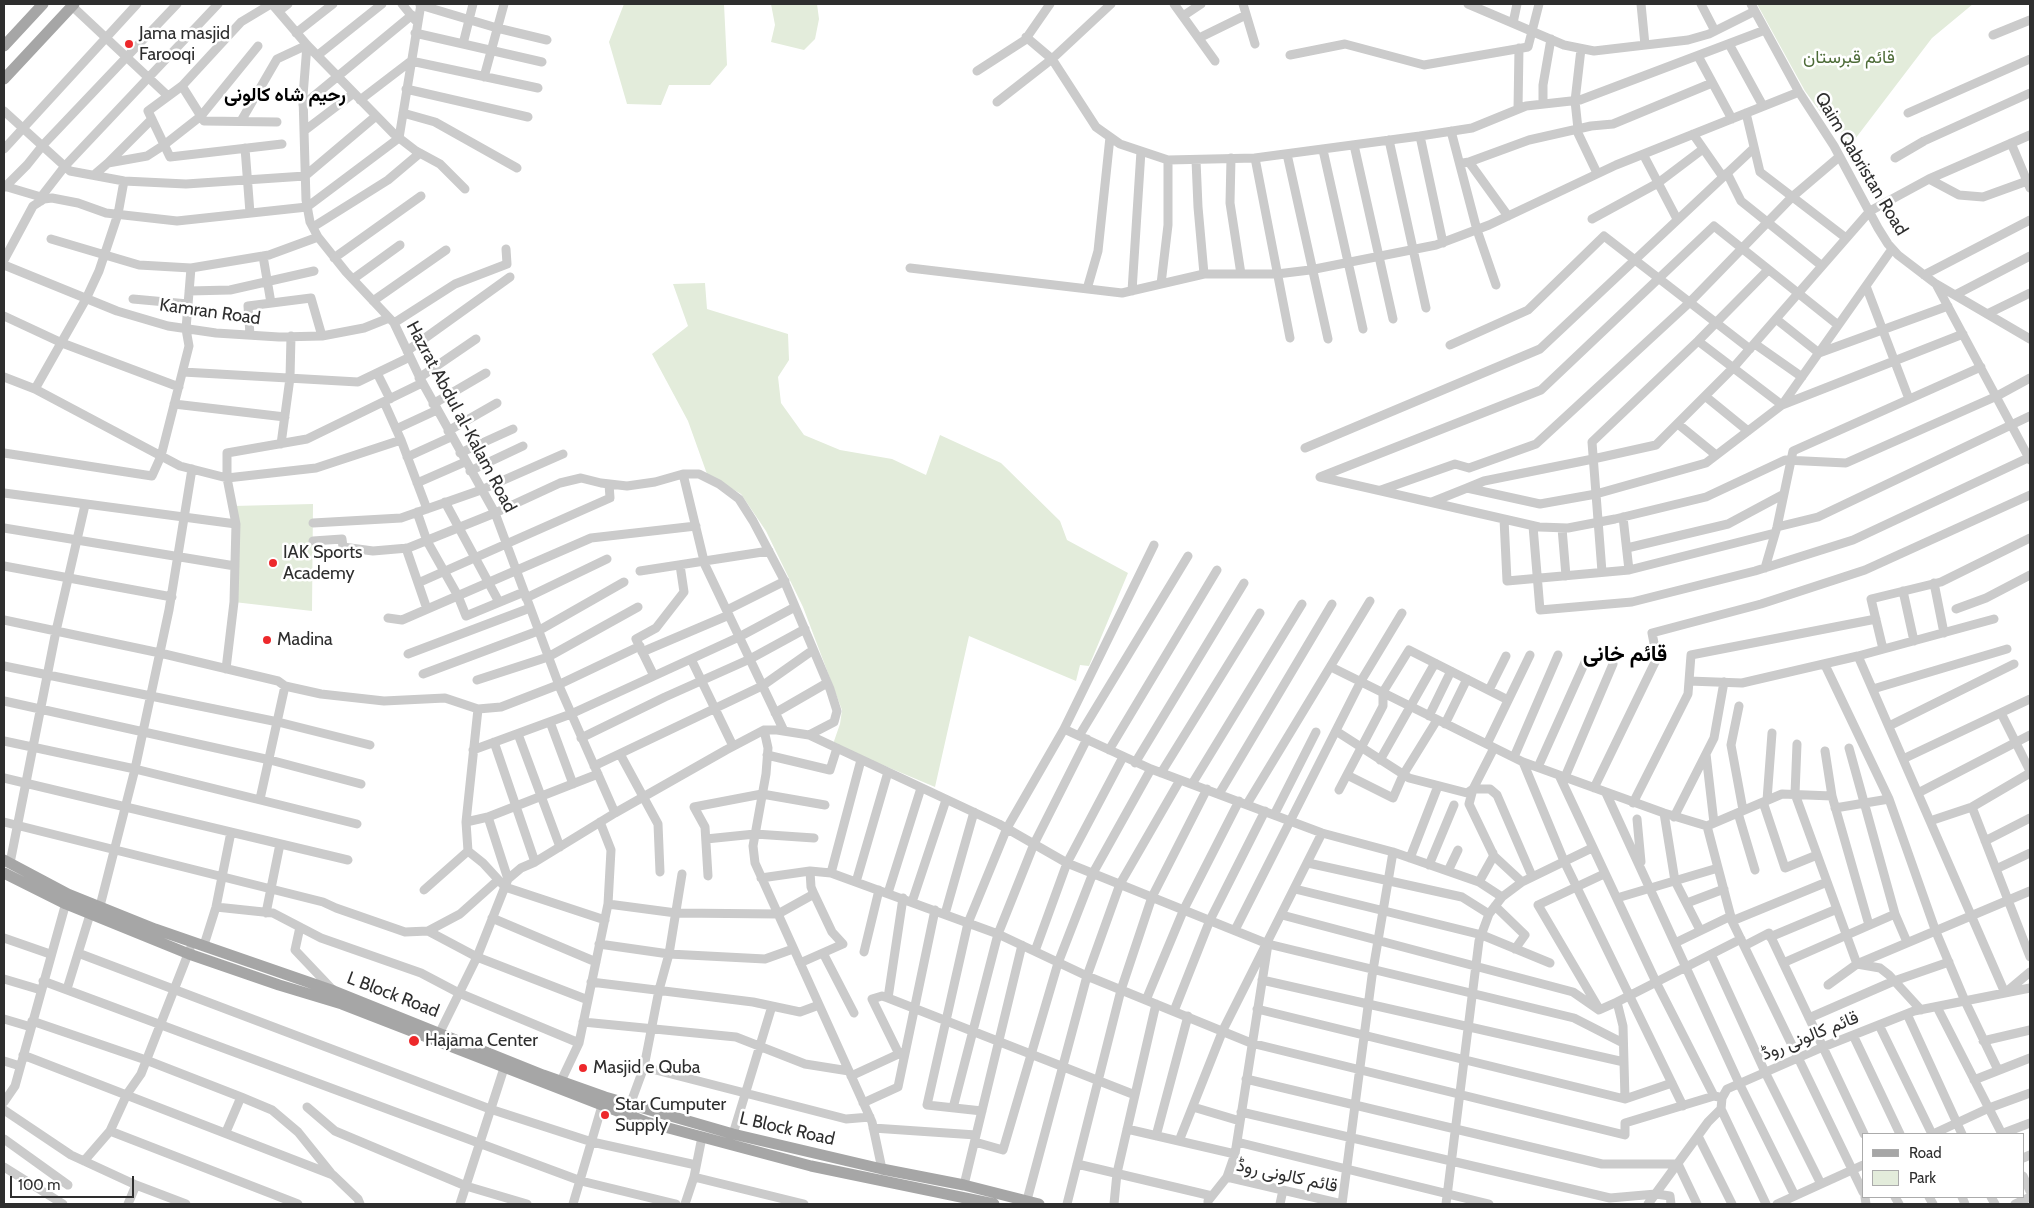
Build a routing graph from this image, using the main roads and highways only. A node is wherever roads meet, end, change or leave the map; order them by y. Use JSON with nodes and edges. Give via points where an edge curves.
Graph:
{"nodes":[{"id":1,"x":43,"y":4,"type":"edge"},
{"id":2,"x":73,"y":5,"type":"edge"},
{"id":3,"x":4,"y":46,"type":"edge"},
{"id":4,"x":4,"y":79,"type":"edge"},
{"id":5,"x":6,"y":865,"type":"edge"},
{"id":6,"x":95,"y":908,"type":"junction"},
{"id":7,"x":506,"y":1064,"type":"junction"},
{"id":8,"x":604,"y":1101,"type":"junction"},
{"id":9,"x":994,"y":1204,"type":"edge"},
{"id":10,"x":1039,"y":1204,"type":"edge"}],
"edges":[{"from":1,"to":3,"type":"main road"},
{"from":2,"to":4,"type":"main road"},
{"from":5,"to":6,"type":"main road","name":"L Block Road","via":[[67,899]]},
{"from":6,"to":7,"type":"main road","name":"L Block Road","via":[[440,1032]]},
{"from":6,"to":7,"type":"main road","name":"L Block Road","via":[[189,954],[342,1004]]},
{"from":7,"to":8,"type":"main road","name":"L Block Road"},
{"from":7,"to":8,"type":"main road","name":"L Block Road","via":[[561,1081]]},
{"from":8,"to":9,"type":"main road","name":"L Block Road","via":[[646,1122],[702,1137],[812,1166]]},
{"from":8,"to":10,"type":"main road","name":"L Block Road"}]}
